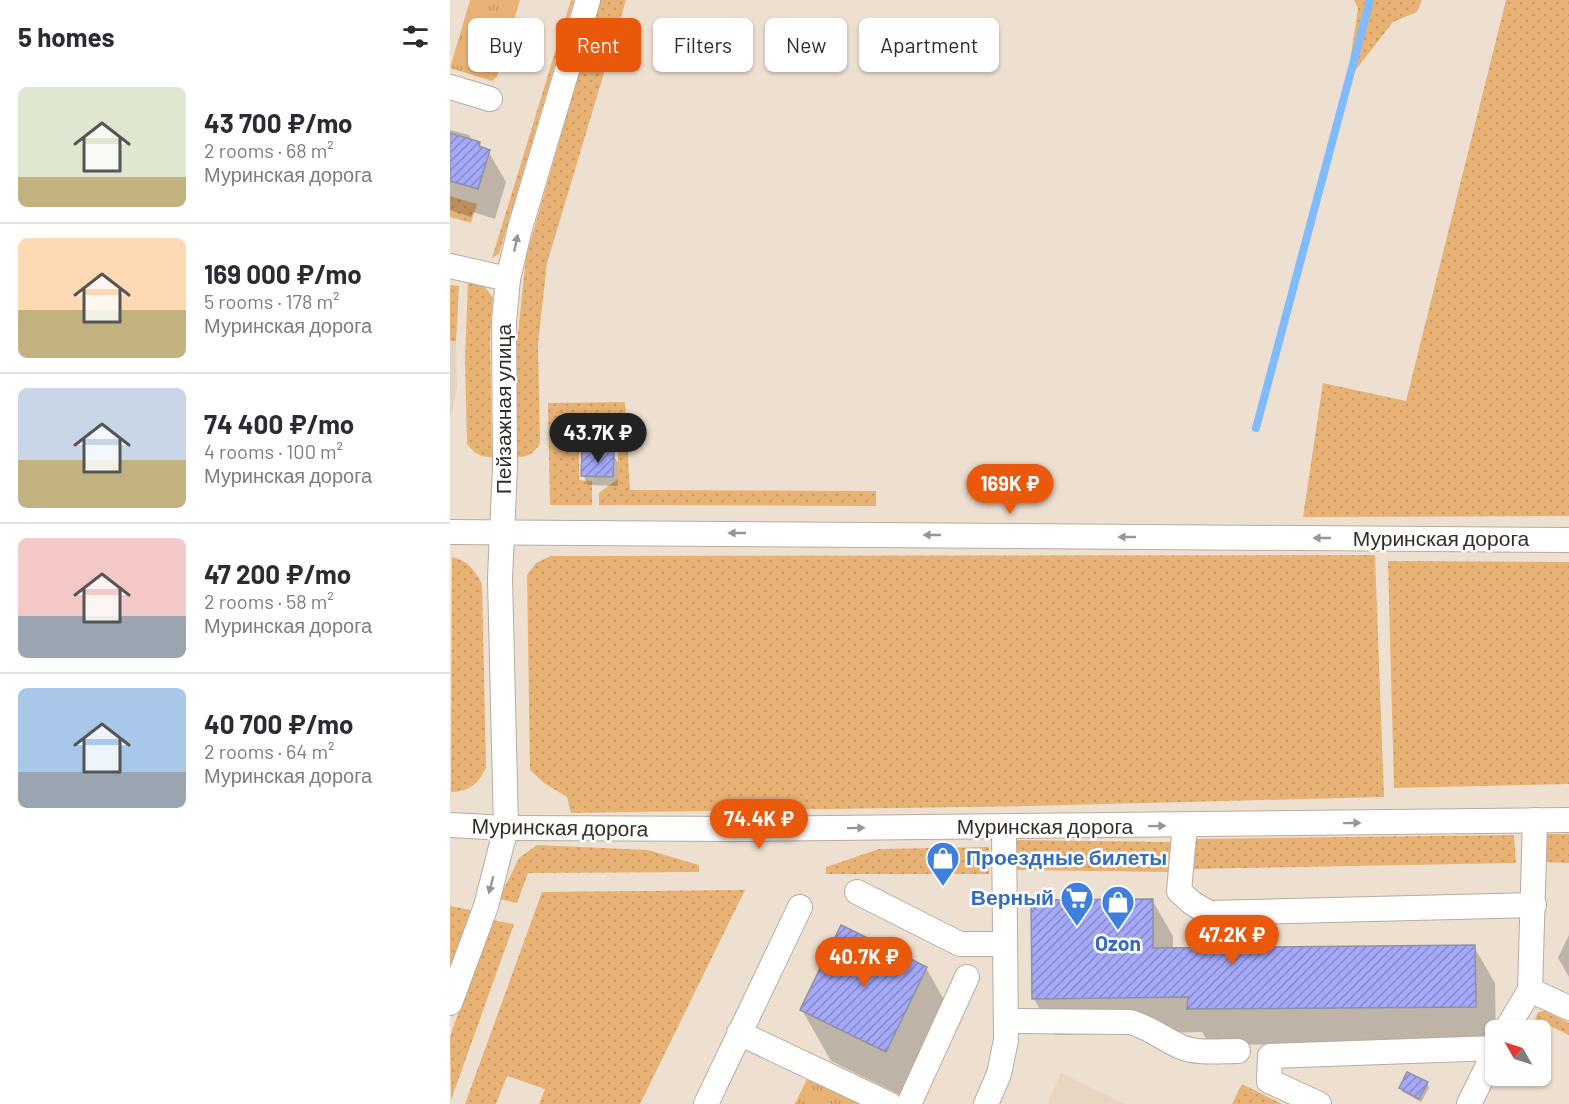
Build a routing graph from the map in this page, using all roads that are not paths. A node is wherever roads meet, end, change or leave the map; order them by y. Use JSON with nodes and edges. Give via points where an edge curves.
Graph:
{"nodes":[{"id":1,"x":588,"y":0,"type":"edge"},
{"id":2,"x":450,"y":87,"type":"edge"},
{"id":3,"x":490,"y":99,"type":"dead end"},
{"id":4,"x":450,"y":266,"type":"edge"},
{"id":5,"x":508,"y":279,"type":"junction"},
{"id":6,"x":450,"y":532,"type":"edge"},
{"id":7,"x":502,"y":532,"type":"junction"},
{"id":8,"x":1569,"y":540,"type":"edge"},
{"id":9,"x":1535,"y":820,"type":"junction"},
{"id":10,"x":1569,"y":820,"type":"edge"},
{"id":11,"x":450,"y":825,"type":"edge"},
{"id":12,"x":1185,"y":825,"type":"junction"},
{"id":13,"x":506,"y":828,"type":"junction"},
{"id":14,"x":1005,"y":828,"type":"junction"},
{"id":15,"x":857,"y":892,"type":"dead end"},
{"id":16,"x":1534,"y":905,"type":"junction"},
{"id":17,"x":800,"y":907,"type":"dead end"},
{"id":18,"x":1004,"y":944,"type":"junction"},
{"id":19,"x":967,"y":977,"type":"dead end"},
{"id":20,"x":1530,"y":990,"type":"junction"},
{"id":21,"x":450,"y":1003,"type":"edge"},
{"id":22,"x":1569,"y":1008,"type":"edge"},
{"id":23,"x":1512,"y":1020,"type":"edge"},
{"id":24,"x":1006,"y":1021,"type":"junction"},
{"id":25,"x":739,"y":1033,"type":"junction"},
{"id":26,"x":1485,"y":1048,"type":"edge"},
{"id":27,"x":1238,"y":1051,"type":"dead end"},
{"id":28,"x":1485,"y":1071,"type":"edge"},
{"id":29,"x":706,"y":1104,"type":"edge"},
{"id":30,"x":889,"y":1104,"type":"edge"},
{"id":31,"x":909,"y":1104,"type":"edge"},
{"id":32,"x":986,"y":1104,"type":"edge"},
{"id":33,"x":1319,"y":1104,"type":"edge"},
{"id":34,"x":1469,"y":1104,"type":"edge"}],
"edges":[{"from":5,"to":1,"type":"street","name":"Пейзажная улица","one_way":true,"via":[[519,228]]},
{"from":2,"to":3,"type":"street"},
{"from":4,"to":5,"type":"street"},
{"from":5,"to":7,"type":"street","name":"Пейзажная улица","via":[[504,321]]},
{"from":6,"to":7,"type":"street","name":"Муринская дорога"},
{"from":8,"to":7,"type":"street","name":"Муринская дорога","one_way":true},
{"from":7,"to":13,"type":"street","name":"Пейзажная улица"},
{"from":9,"to":10,"type":"street","name":"Муринская дорога"},
{"from":12,"to":9,"type":"street","name":"Муринская дорога","one_way":true},
{"from":9,"to":16,"type":"street"},
{"from":11,"to":13,"type":"street","name":"Муринская дорога"},
{"from":14,"to":12,"type":"street","name":"Муринская дорога","one_way":true},
{"from":12,"to":16,"type":"street","via":[[1179,891],[1209,913]]},
{"from":13,"to":14,"type":"street","name":"Муринская дорога","one_way":true},
{"from":13,"to":21,"type":"street","name":"Пейзажная улица","one_way":true,"via":[[486,906]]},
{"from":14,"to":18,"type":"street"},
{"from":15,"to":18,"type":"street","via":[[960,944]]},
{"from":16,"to":20,"type":"street"},
{"from":17,"to":25,"type":"street"},
{"from":18,"to":24,"type":"street"},
{"from":19,"to":31,"type":"street"},
{"from":20,"to":22,"type":"street"},
{"from":20,"to":23,"type":"street"},
{"from":24,"to":27,"type":"street","via":[[1130,1022],[1182,1048]]},
{"from":24,"to":32,"type":"street","via":[[999,1074]]},
{"from":25,"to":29,"type":"street"},
{"from":25,"to":30,"type":"street"},
{"from":26,"to":33,"type":"street","via":[[1270,1056],[1269,1081]]},
{"from":28,"to":34,"type":"street"}]}
